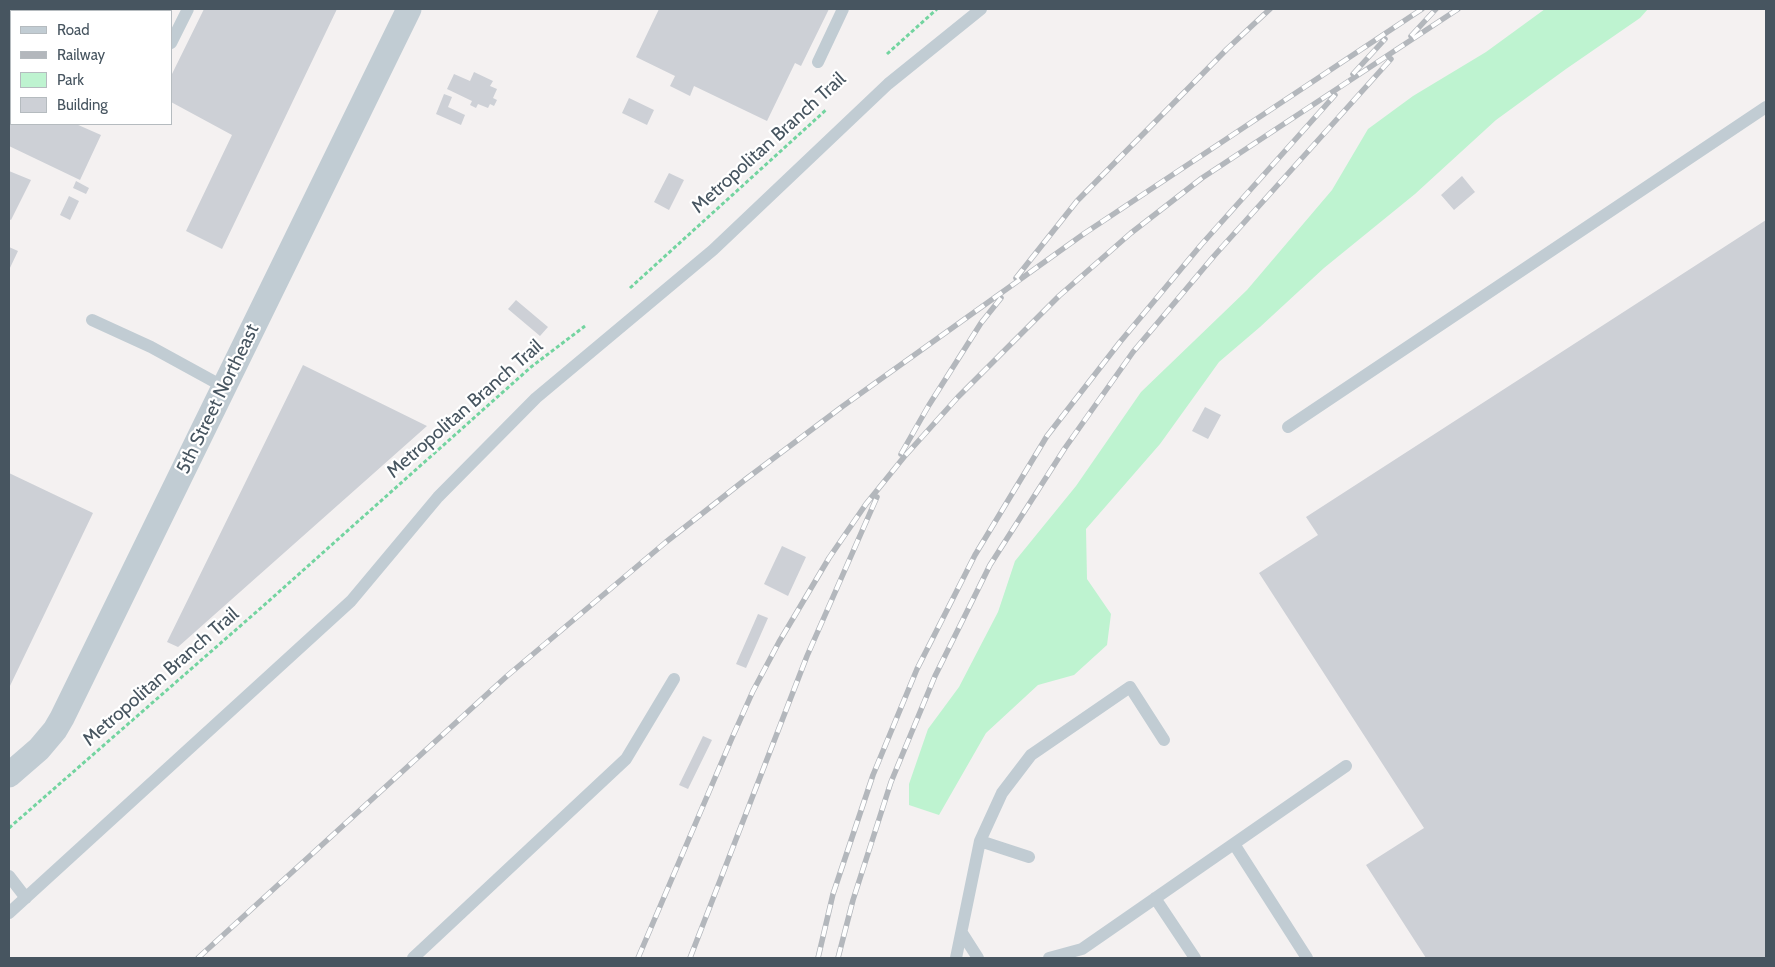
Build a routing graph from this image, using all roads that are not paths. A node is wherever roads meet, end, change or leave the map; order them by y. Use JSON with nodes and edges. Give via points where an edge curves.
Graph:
{"nodes":[{"id":1,"x":188,"y":9,"type":"edge"},
{"id":2,"x":409,"y":9,"type":"edge"},
{"id":3,"x":843,"y":9,"type":"edge"},
{"id":4,"x":982,"y":9,"type":"edge"},
{"id":5,"x":172,"y":41,"type":"edge"},
{"id":6,"x":818,"y":62,"type":"dead end"},
{"id":7,"x":1766,"y":107,"type":"edge"},
{"id":8,"x":92,"y":320,"type":"dead end"},
{"id":9,"x":224,"y":386,"type":"junction"},
{"id":10,"x":1288,"y":427,"type":"dead end"},
{"id":11,"x":674,"y":679,"type":"dead end"},
{"id":12,"x":1164,"y":740,"type":"dead end"},
{"id":13,"x":1346,"y":766,"type":"dead end"},
{"id":14,"x":9,"y":776,"type":"edge"},
{"id":15,"x":980,"y":841,"type":"junction"},
{"id":16,"x":1234,"y":844,"type":"junction"},
{"id":17,"x":1029,"y":857,"type":"dead end"},
{"id":18,"x":9,"y":876,"type":"edge"},
{"id":19,"x":26,"y":898,"type":"junction"},
{"id":20,"x":1156,"y":898,"type":"junction"},
{"id":21,"x":9,"y":913,"type":"edge"},
{"id":22,"x":962,"y":932,"type":"junction"},
{"id":23,"x":413,"y":958,"type":"edge"},
{"id":24,"x":956,"y":958,"type":"edge"},
{"id":25,"x":978,"y":958,"type":"edge"},
{"id":26,"x":1049,"y":958,"type":"edge"},
{"id":27,"x":1195,"y":958,"type":"edge"},
{"id":28,"x":1307,"y":958,"type":"edge"}],
"edges":[{"from":1,"to":5,"type":"lane"},
{"from":2,"to":9,"type":"street","name":"5th Street Northeast"},
{"from":3,"to":6,"type":"lane"},
{"from":4,"to":19,"type":"lane","via":[[888,84],[713,250],[536,398],[438,497],[351,601]]},
{"from":7,"to":10,"type":"lane"},
{"from":8,"to":9,"type":"lane"},
{"from":9,"to":14,"type":"street","name":"5th Street Northeast","via":[[62,718],[39,749]]},
{"from":11,"to":23,"type":"lane","via":[[626,759]]},
{"from":12,"to":15,"type":"lane","via":[[1130,687],[1031,755],[1002,793]]},
{"from":13,"to":16,"type":"lane"},
{"from":15,"to":17,"type":"lane"},
{"from":15,"to":22,"type":"lane"},
{"from":16,"to":20,"type":"lane"},
{"from":16,"to":28,"type":"lane"},
{"from":18,"to":19,"type":"lane"},
{"from":19,"to":21,"type":"lane"},
{"from":20,"to":26,"type":"lane","via":[[1082,949]]},
{"from":20,"to":27,"type":"lane"},
{"from":22,"to":24,"type":"lane"},
{"from":22,"to":25,"type":"lane"}]}
